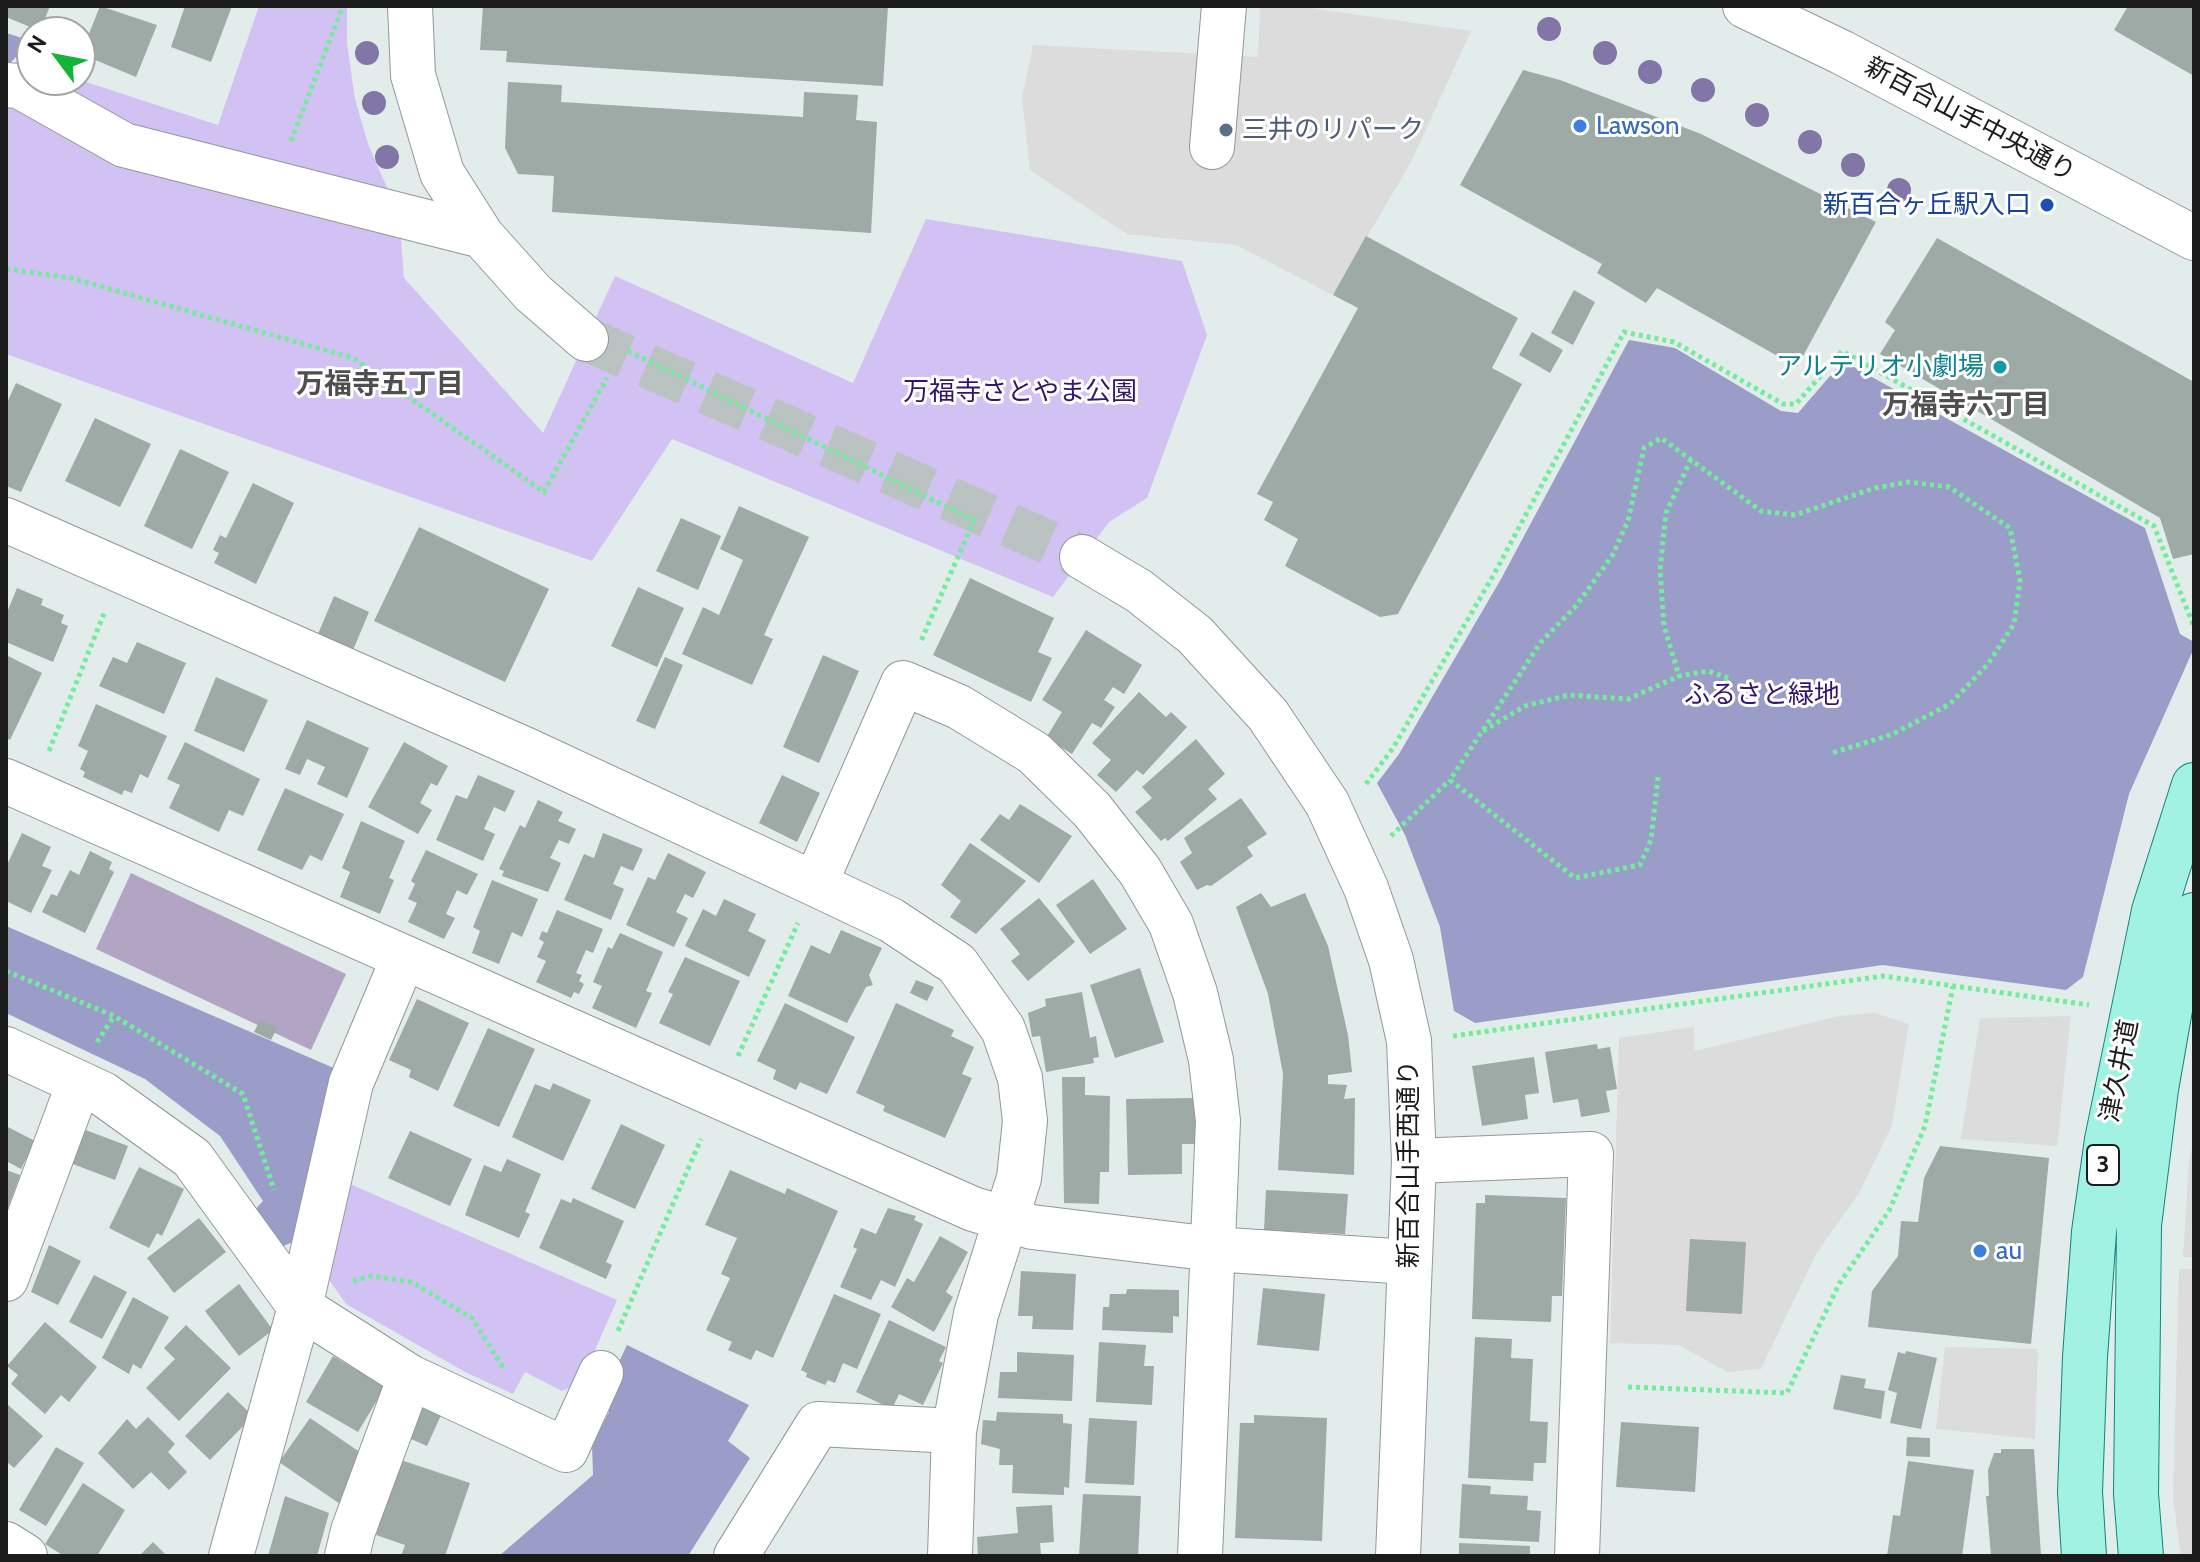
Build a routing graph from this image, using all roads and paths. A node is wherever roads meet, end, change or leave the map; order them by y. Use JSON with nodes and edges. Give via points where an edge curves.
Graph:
{"nodes":[{"id":1,"x":343,"y":6,"type":"edge"},
{"id":2,"x":410,"y":6,"type":"edge"},
{"id":3,"x":1224,"y":6,"type":"edge"},
{"id":4,"x":1763,"y":9,"type":"edge"},
{"id":5,"x":6,"y":85,"type":"edge"},
{"id":6,"x":1212,"y":147,"type":"dead end"},
{"id":7,"x":275,"y":183,"type":"junction"},
{"id":8,"x":482,"y":236,"type":"junction"},
{"id":9,"x":2194,"y":238,"type":"edge"},
{"id":10,"x":6,"y":269,"type":"edge"},
{"id":11,"x":606,"y":354,"type":"junction"},
{"id":12,"x":1691,"y":459,"type":"junction"},
{"id":13,"x":6,"y":520,"type":"edge"},
{"id":14,"x":1082,"y":557,"type":"tunnel mouth"},
{"id":15,"x":122,"y":570,"type":"junction"},
{"id":16,"x":2194,"y":627,"type":"edge"},
{"id":17,"x":1679,"y":676,"type":"junction"},
{"id":18,"x":1731,"y":679,"type":"dead end"},
{"id":19,"x":903,"y":683,"type":"junction"},
{"id":20,"x":1483,"y":731,"type":"junction"},
{"id":21,"x":1832,"y":753,"type":"dead end"},
{"id":22,"x":1658,"y":777,"type":"dead end"},
{"id":23,"x":1450,"y":780,"type":"junction"},
{"id":24,"x":1366,"y":784,"type":"dead end"},
{"id":25,"x":2194,"y":785,"type":"edge"},
{"id":26,"x":19,"y":786,"type":"edge"},
{"id":27,"x":1391,"y":836,"type":"dead end"},
{"id":28,"x":815,"y":884,"type":"junction"},
{"id":29,"x":2194,"y":915,"type":"edge"},
{"id":30,"x":403,"y":959,"type":"junction"},
{"id":31,"x":6,"y":971,"type":"edge"},
{"id":32,"x":1953,"y":986,"type":"junction"},
{"id":33,"x":2093,"y":1006,"type":"dead end"},
{"id":34,"x":114,"y":1016,"type":"junction"},
{"id":35,"x":1409,"y":1041,"type":"junction"},
{"id":36,"x":6,"y":1049,"type":"edge"},
{"id":37,"x":86,"y":1065,"type":"junction"},
{"id":38,"x":719,"y":1097,"type":"junction"},
{"id":39,"x":1414,"y":1161,"type":"junction"},
{"id":40,"x":276,"y":1195,"type":"dead end"},
{"id":41,"x":1004,"y":1219,"type":"junction"},
{"id":42,"x":1213,"y":1249,"type":"junction"},
{"id":43,"x":1409,"y":1262,"type":"junction"},
{"id":44,"x":6,"y":1279,"type":"edge"},
{"id":45,"x":343,"y":1284,"type":"dead end"},
{"id":46,"x":300,"y":1307,"type":"junction"},
{"id":47,"x":601,"y":1373,"type":"joint"},
{"id":48,"x":410,"y":1377,"type":"junction"},
{"id":49,"x":512,"y":1382,"type":"dead end"},
{"id":50,"x":1583,"y":1386,"type":"junction"},
{"id":51,"x":954,"y":1431,"type":"junction"},
{"id":52,"x":6,"y":1544,"type":"edge"},
{"id":53,"x":25,"y":1556,"type":"edge"},
{"id":54,"x":231,"y":1556,"type":"edge"},
{"id":55,"x":347,"y":1556,"type":"edge"},
{"id":56,"x":736,"y":1556,"type":"edge"},
{"id":57,"x":950,"y":1556,"type":"edge"},
{"id":58,"x":1200,"y":1556,"type":"edge"},
{"id":59,"x":1398,"y":1556,"type":"edge"},
{"id":60,"x":1577,"y":1556,"type":"edge"},
{"id":61,"x":2084,"y":1556,"type":"edge"},
{"id":62,"x":2141,"y":1556,"type":"edge"}],
"edges":[{"from":1,"to":7,"type":"path"},
{"from":2,"to":8,"type":"street","via":[[413,75],[442,173]]},
{"from":3,"to":6,"type":"street"},
{"from":4,"to":9,"type":"street","name":"新百合山手中央通り"},
{"from":5,"to":7,"type":"street","via":[[19,86],[124,145]]},
{"from":7,"to":8,"type":"street"},
{"from":8,"to":11,"type":"street","via":[[533,293]]},
{"from":10,"to":11,"type":"path","via":[[71,278],[353,358],[544,492]]},
{"from":11,"to":19,"type":"path","via":[[974,520]]},
{"from":12,"to":17,"type":"path","via":[[1666,513],[1660,570],[1664,626]]},
{"from":12,"to":20,"type":"path","via":[[1661,438],[1644,448],[1628,521],[1612,556],[1576,606],[1541,642]]},
{"from":12,"to":21,"type":"path","via":[[1761,511],[1795,515],[1909,482],[1949,487],[2010,528],[2020,581],[2014,624],[1988,664],[1950,704],[1893,734]]},
{"from":13,"to":15,"type":"street"},
{"from":14,"to":35,"type":"street","name":"新百合山手西通り","via":[[1139,591],[1195,635],[1268,715],[1327,803],[1366,888],[1391,960]]},
{"from":15,"to":26,"type":"path"},
{"from":15,"to":28,"type":"street"},
{"from":16,"to":24,"type":"path","via":[[2154,526],[1842,351],[1796,404],[1783,404],[1674,342],[1624,332],[1493,576],[1393,748]]},
{"from":17,"to":18,"type":"path","via":[[1708,671]]},
{"from":17,"to":20,"type":"path","via":[[1628,699],[1569,695],[1525,706]]},
{"from":19,"to":28,"type":"street"},
{"from":19,"to":42,"type":"street","via":[[959,707],[1034,753],[1092,810],[1140,871],[1171,924],[1211,1060],[1218,1121]]},
{"from":20,"to":23,"type":"path"},
{"from":22,"to":23,"type":"path","via":[[1651,840],[1640,865],[1575,878]]},
{"from":23,"to":27,"type":"path"},
{"from":25,"to":61,"type":"main road","name":"津久井道","number":"3","via":[[2154,911],[2107,1140],[2085,1357],[2080,1492]]},
{"from":26,"to":30,"type":"street"},
{"from":28,"to":38,"type":"path"},
{"from":28,"to":41,"type":"street","via":[[891,920],[957,964],[1003,1029],[1020,1078],[1025,1121],[1019,1178]]},
{"from":29,"to":62,"type":"main road","name":"津久井道","number":"3","via":[[2170,1009],[2139,1225],[2136,1494]]},
{"from":30,"to":38,"type":"street"},
{"from":30,"to":46,"type":"street","via":[[351,1083]]},
{"from":31,"to":34,"type":"path"},
{"from":32,"to":33,"type":"path"},
{"from":32,"to":35,"type":"path","via":[[1883,976]]},
{"from":32,"to":50,"type":"path","via":[[1925,1126],[1889,1211],[1839,1284],[1787,1393]]},
{"from":34,"to":37,"type":"path"},
{"from":34,"to":40,"type":"path","via":[[243,1094]]},
{"from":35,"to":39,"type":"street","name":"新百合山手西通り"},
{"from":36,"to":37,"type":"street"},
{"from":37,"to":44,"type":"street"},
{"from":37,"to":46,"type":"street","via":[[103,1094],[192,1158]]},
{"from":38,"to":41,"type":"street"},
{"from":38,"to":47,"type":"path"},
{"from":39,"to":43,"type":"street","name":"新百合山手西通り"},
{"from":39,"to":50,"type":"street","via":[[1591,1154]]},
{"from":41,"to":42,"type":"street"},
{"from":41,"to":51,"type":"street","via":[[976,1314]]},
{"from":42,"to":43,"type":"street"},
{"from":42,"to":58,"type":"street"},
{"from":43,"to":59,"type":"street","name":"新百合山手西通り"},
{"from":45,"to":49,"type":"path","via":[[372,1276],[412,1282],[472,1318]]},
{"from":46,"to":48,"type":"street"},
{"from":46,"to":54,"type":"street"},
{"from":47,"to":48,"type":"street","via":[[566,1450]]},
{"from":48,"to":55,"type":"street"},
{"from":50,"to":60,"type":"street"},
{"from":51,"to":56,"type":"street","via":[[818,1424]]},
{"from":51,"to":57,"type":"street"},
{"from":52,"to":53,"type":"street"}]}
